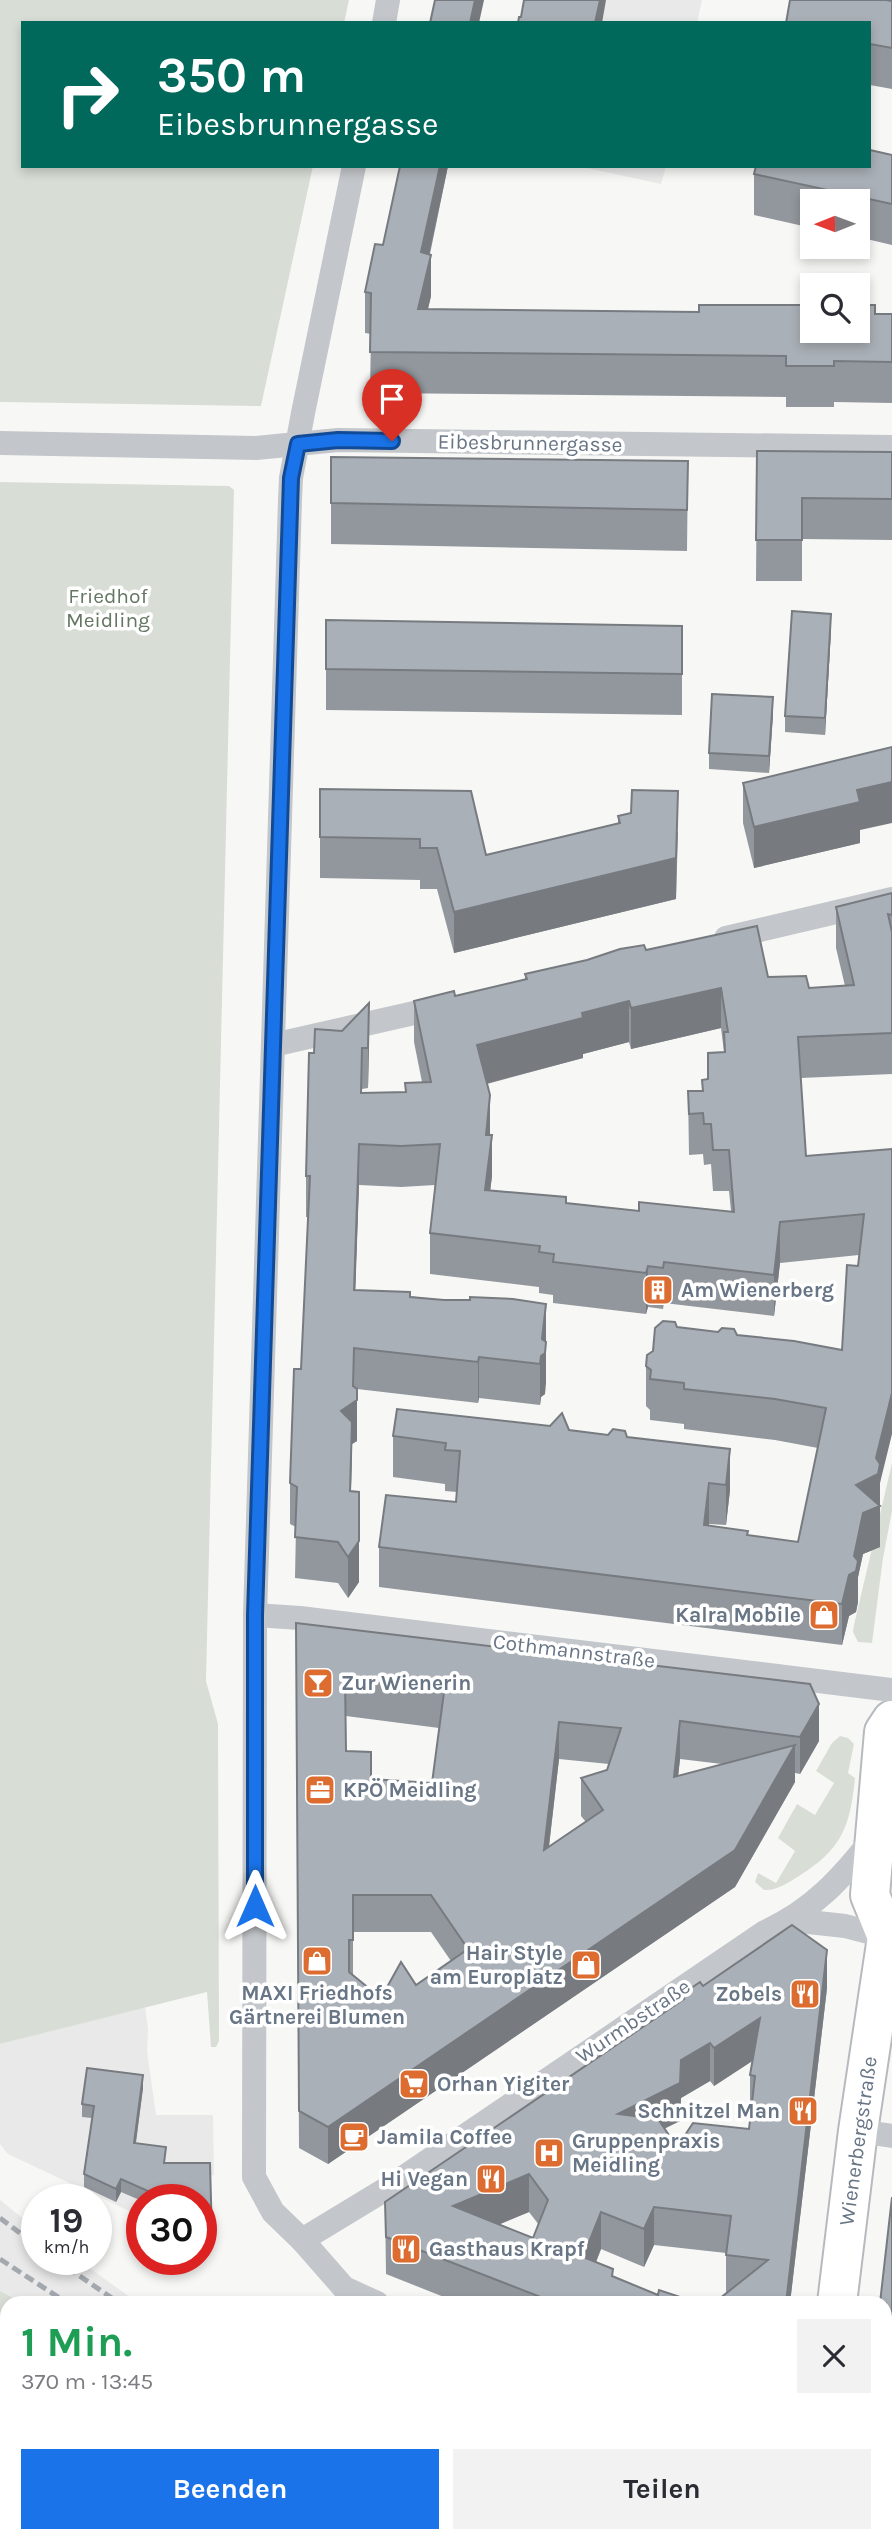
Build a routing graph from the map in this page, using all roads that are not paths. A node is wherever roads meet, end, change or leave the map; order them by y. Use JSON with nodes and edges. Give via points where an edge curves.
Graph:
{"nodes":[{"id":1,"x":388,"y":0,"type":"edge"},
{"id":2,"x":384,"y":21,"type":"edge"},
{"id":3,"x":354,"y":168,"type":"edge"},
{"id":4,"x":0,"y":443,"type":"edge"},
{"id":5,"x":298,"y":444,"type":"junction"},
{"id":6,"x":892,"y":447,"type":"edge"},
{"id":7,"x":892,"y":898,"type":"edge"},
{"id":8,"x":704,"y":944,"type":"edge"},
{"id":9,"x":465,"y":1001,"type":"edge"},
{"id":10,"x":273,"y":1045,"type":"junction"},
{"id":11,"x":255,"y":1615,"type":"junction"},
{"id":12,"x":892,"y":1690,"type":"edge"},
{"id":13,"x":892,"y":1720,"type":"edge"},
{"id":14,"x":875,"y":1835,"type":"junction"},
{"id":15,"x":790,"y":1920,"type":"junction"},
{"id":16,"x":889,"y":1934,"type":"edge"},
{"id":17,"x":875,"y":2133,"type":"edge"},
{"id":18,"x":302,"y":2240,"type":"junction"},
{"id":19,"x":362,"y":2296,"type":"edge"},
{"id":20,"x":839,"y":2296,"type":"edge"}],
"edges":[{"from":1,"to":2,"type":"street"},
{"from":3,"to":5,"type":"street"},
{"from":4,"to":5,"type":"street","name":"Eibesbrunnergasse","via":[[238,448]]},
{"from":5,"to":6,"type":"street","name":"Eibesbrunnergasse","via":[[338,440]]},
{"from":5,"to":10,"type":"street","via":[[290,500]]},
{"from":7,"to":8,"type":"street"},
{"from":9,"to":10,"type":"street"},
{"from":10,"to":11,"type":"street"},
{"from":11,"to":12,"type":"street","name":"Cothmannstraße"},
{"from":11,"to":18,"type":"street","via":[[254,2178],[273,2212]]},
{"from":13,"to":14,"type":"main road","via":[[884,1732]]},
{"from":14,"to":15,"type":"street","name":"Wurmbstraße","via":[[822,1896]]},
{"from":14,"to":16,"type":"main road","via":[[870,1895]]},
{"from":15,"to":16,"type":"street"},
{"from":15,"to":18,"type":"street","name":"Wurmbstraße","via":[[765,1932],[391,2186]]},
{"from":16,"to":17,"type":"main road","name":"Wienerbergstraße"},
{"from":17,"to":20,"type":"main road","name":"Wienerbergstraße"},
{"from":18,"to":19,"type":"street","via":[[344,2288]]}]}
